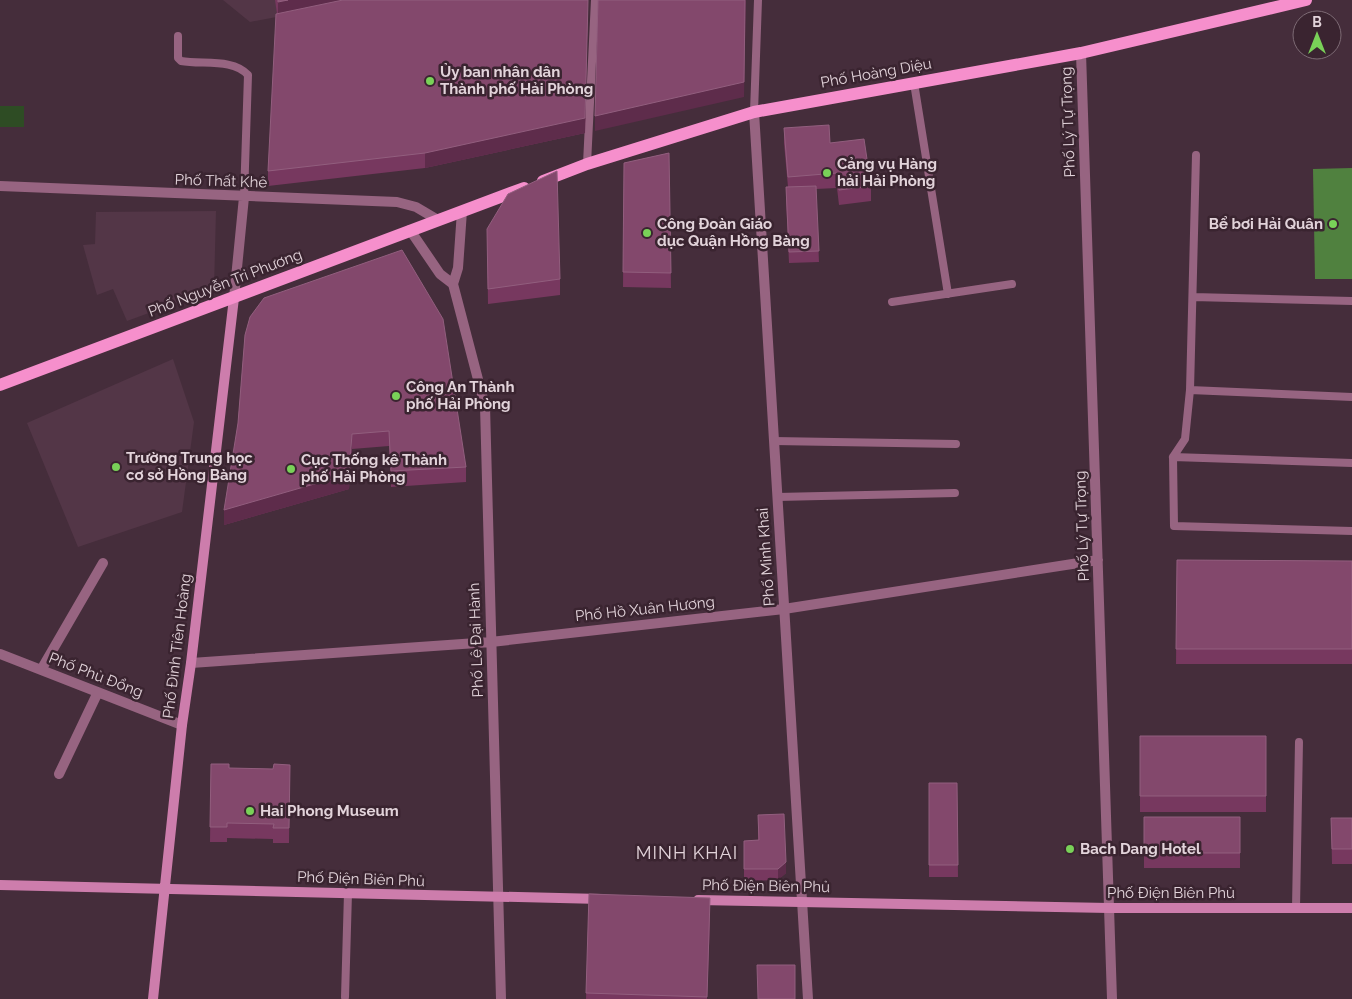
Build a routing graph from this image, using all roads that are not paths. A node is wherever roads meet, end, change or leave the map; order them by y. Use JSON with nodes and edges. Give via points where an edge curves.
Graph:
{"nodes":[{"id":1,"x":595,"y":0,"type":"edge"},
{"id":2,"x":758,"y":0,"type":"edge"},
{"id":3,"x":1306,"y":0,"type":"edge"},
{"id":4,"x":1288,"y":2,"type":"edge"},
{"id":5,"x":178,"y":36,"type":"dead end"},
{"id":6,"x":1081,"y":52,"type":"junction"},
{"id":7,"x":914,"y":83,"type":"junction"},
{"id":8,"x":754,"y":112,"type":"junction"},
{"id":9,"x":1196,"y":155,"type":"dead end"},
{"id":10,"x":587,"y":164,"type":"junction"},
{"id":11,"x":0,"y":186,"type":"edge"},
{"id":12,"x":244,"y":197,"type":"junction"},
{"id":13,"x":462,"y":211,"type":"junction"},
{"id":14,"x":438,"y":220,"type":"junction"},
{"id":15,"x":410,"y":230,"type":"junction"},
{"id":16,"x":453,"y":284,"type":"junction"},
{"id":17,"x":1012,"y":284,"type":"dead end"},
{"id":18,"x":948,"y":294,"type":"junction"},
{"id":19,"x":1193,"y":297,"type":"junction"},
{"id":20,"x":234,"y":298,"type":"junction"},
{"id":21,"x":1352,"y":301,"type":"edge"},
{"id":22,"x":892,"y":302,"type":"dead end"},
{"id":23,"x":0,"y":385,"type":"edge"},
{"id":24,"x":1190,"y":390,"type":"junction"},
{"id":25,"x":1352,"y":397,"type":"edge"},
{"id":26,"x":774,"y":441,"type":"junction"},
{"id":27,"x":956,"y":444,"type":"dead end"},
{"id":28,"x":1172,"y":457,"type":"junction"},
{"id":29,"x":1352,"y":463,"type":"edge"},
{"id":30,"x":955,"y":493,"type":"dead end"},
{"id":31,"x":777,"y":497,"type":"junction"},
{"id":32,"x":1352,"y":531,"type":"edge"},
{"id":33,"x":1098,"y":560,"type":"junction"},
{"id":34,"x":103,"y":562,"type":"dead end"},
{"id":35,"x":784,"y":609,"type":"junction"},
{"id":36,"x":491,"y":642,"type":"junction"},
{"id":37,"x":0,"y":654,"type":"edge"},
{"id":38,"x":191,"y":663,"type":"junction"},
{"id":39,"x":41,"y":670,"type":"junction"},
{"id":40,"x":98,"y":692,"type":"junction"},
{"id":41,"x":182,"y":725,"type":"junction"},
{"id":42,"x":1299,"y":742,"type":"dead end"},
{"id":43,"x":59,"y":774,"type":"dead end"},
{"id":44,"x":0,"y":884,"type":"edge"},
{"id":45,"x":165,"y":888,"type":"junction"},
{"id":46,"x":348,"y":893,"type":"junction"},
{"id":47,"x":498,"y":897,"type":"junction"},
{"id":48,"x":616,"y":899,"type":"edge"},
{"id":49,"x":685,"y":900,"type":"edge"},
{"id":50,"x":802,"y":901,"type":"junction"},
{"id":51,"x":1109,"y":908,"type":"junction"},
{"id":52,"x":1296,"y":908,"type":"junction"},
{"id":53,"x":1352,"y":908,"type":"edge"},
{"id":54,"x":345,"y":997,"type":"dead end"},
{"id":55,"x":153,"y":999,"type":"edge"},
{"id":56,"x":501,"y":999,"type":"edge"},
{"id":57,"x":808,"y":999,"type":"edge"},
{"id":58,"x":1112,"y":999,"type":"edge"}],
"edges":[{"from":1,"to":10,"type":"lane"},
{"from":2,"to":8,"type":"lane"},
{"from":3,"to":4,"type":"main road","name":"Phố Hoàng Diệu"},
{"from":4,"to":6,"type":"main road","name":"Phố Hoàng Diệu"},
{"from":5,"to":12,"type":"lane","via":[[178,58],[181,61],[229,65],[242,68],[248,75]]},
{"from":6,"to":7,"type":"main road","name":"Phố Hoàng Diệu"},
{"from":6,"to":33,"type":"street","name":"Phố Lý Tự Trọng"},
{"from":7,"to":8,"type":"main road","name":"Phố Hoàng Diệu"},
{"from":7,"to":18,"type":"lane"},
{"from":8,"to":10,"type":"main road","name":"Phố Hoàng Diệu"},
{"from":8,"to":26,"type":"street","name":"Phố Minh Khai"},
{"from":9,"to":19,"type":"lane"},
{"from":10,"to":13,"type":"main road","name":"Phố Hoàng Diệu"},
{"from":11,"to":12,"type":"street","name":"Phố Thất Khê"},
{"from":12,"to":14,"type":"street","name":"Phố Thất Khê","via":[[397,202],[416,207]]},
{"from":12,"to":20,"type":"street"},
{"from":13,"to":14,"type":"main road","name":"Phố Nguyễn Tri Phương"},
{"from":13,"to":16,"type":"street","name":"Phố Lê Đại Hành","via":[[458,268]]},
{"from":14,"to":15,"type":"main road","name":"Phố Nguyễn Tri Phương"},
{"from":15,"to":16,"type":"street","via":[[440,274]]},
{"from":15,"to":20,"type":"main road","name":"Phố Nguyễn Tri Phương"},
{"from":16,"to":36,"type":"street","name":"Phố Lê Đại Hành","via":[[486,406]]},
{"from":17,"to":18,"type":"lane"},
{"from":18,"to":22,"type":"lane"},
{"from":19,"to":21,"type":"lane"},
{"from":19,"to":24,"type":"lane"},
{"from":20,"to":23,"type":"main road","name":"Phố Nguyễn Tri Phương"},
{"from":20,"to":38,"type":"main road","name":"Phố Đinh Tiên Hoàng"},
{"from":24,"to":25,"type":"lane"},
{"from":24,"to":28,"type":"lane","via":[[1185,438]]},
{"from":26,"to":27,"type":"lane"},
{"from":26,"to":31,"type":"street","name":"Phố Minh Khai"},
{"from":28,"to":29,"type":"lane"},
{"from":28,"to":32,"type":"lane","via":[[1174,526]]},
{"from":30,"to":31,"type":"lane"},
{"from":31,"to":35,"type":"street","name":"Phố Minh Khai"},
{"from":33,"to":35,"type":"street","name":"Phố Hồ Xuân Hương"},
{"from":33,"to":51,"type":"street","name":"Phố Lý Tự Trọng"},
{"from":34,"to":39,"type":"street"},
{"from":35,"to":36,"type":"street","name":"Phố Hồ Xuân Hương"},
{"from":35,"to":50,"type":"street","name":"Phố Minh Khai"},
{"from":36,"to":38,"type":"street","name":"Phố Hồ Xuân Hương"},
{"from":36,"to":47,"type":"street","name":"Phố Lê Đại Hành"},
{"from":37,"to":39,"type":"street","name":"Phố Phù Đổng"},
{"from":38,"to":41,"type":"main road","name":"Phố Đinh Tiên Hoàng"},
{"from":39,"to":40,"type":"street","name":"Phố Phù Đổng"},
{"from":40,"to":41,"type":"street","name":"Phố Phù Đổng"},
{"from":40,"to":43,"type":"street"},
{"from":41,"to":45,"type":"main road","name":"Phố Đinh Tiên Hoàng"},
{"from":42,"to":52,"type":"lane"},
{"from":44,"to":45,"type":"main road","name":"Phố Điện Biên Phủ"},
{"from":45,"to":46,"type":"main road","name":"Phố Điện Biên Phủ"},
{"from":45,"to":55,"type":"main road","name":"Phố Đinh Tiên Hoàng"},
{"from":46,"to":47,"type":"main road","name":"Phố Điện Biên Phủ"},
{"from":46,"to":54,"type":"lane"},
{"from":47,"to":48,"type":"main road","name":"Phố Điện Biên Phủ"},
{"from":47,"to":56,"type":"street","name":"Phố Lê Đại Hành"},
{"from":49,"to":50,"type":"main road","name":"Phố Điện Biên Phủ"},
{"from":50,"to":51,"type":"main road","name":"Phố Điện Biên Phủ"},
{"from":50,"to":57,"type":"street","name":"Phố Minh Khai"},
{"from":51,"to":52,"type":"main road","name":"Phố Điện Biên Phủ"},
{"from":51,"to":58,"type":"street","name":"Phố Lý Tự Trọng"},
{"from":52,"to":53,"type":"main road","name":"Phố Điện Biên Phủ"}]}
